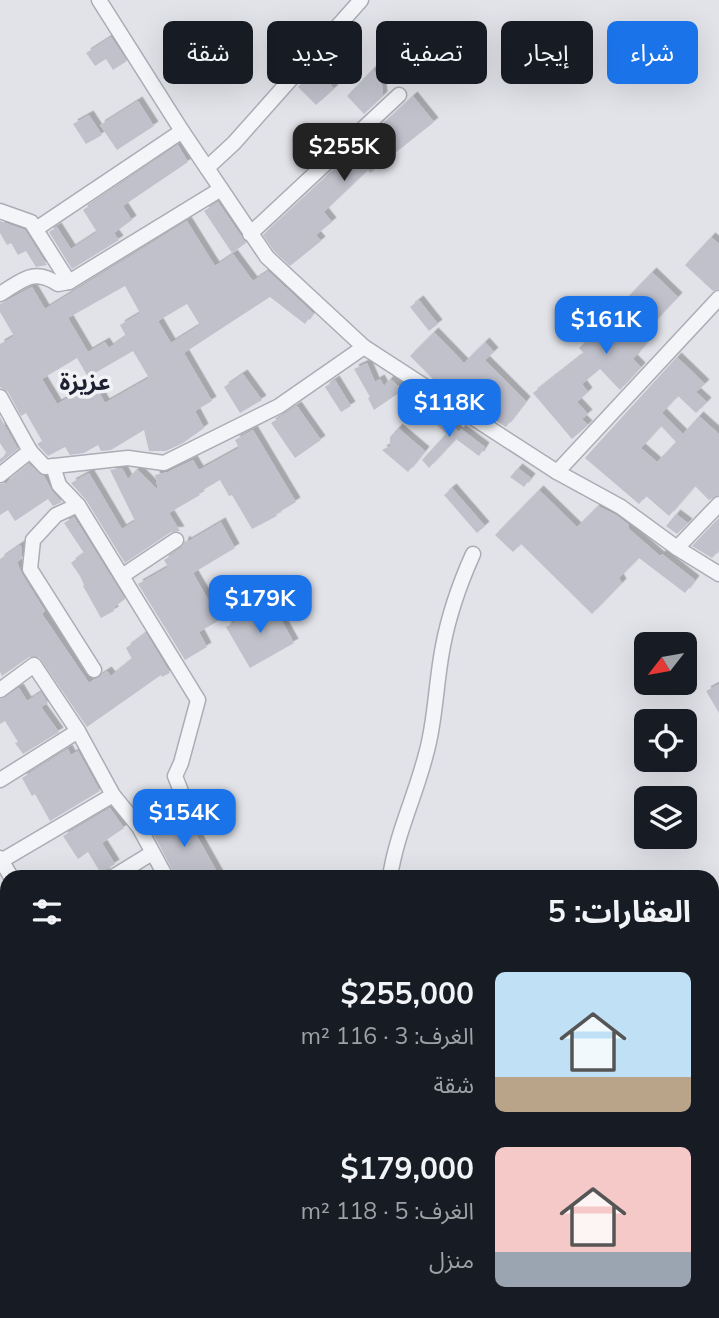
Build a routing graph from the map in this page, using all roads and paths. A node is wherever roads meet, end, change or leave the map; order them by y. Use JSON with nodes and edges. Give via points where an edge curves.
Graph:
{"nodes":[{"id":1,"x":99,"y":0,"type":"edge"},
{"id":2,"x":361,"y":0,"type":"edge"},
{"id":3,"x":399,"y":95,"type":"dead end"},
{"id":4,"x":182,"y":131,"type":"junction"},
{"id":5,"x":207,"y":168,"type":"junction"},
{"id":6,"x":221,"y":189,"type":"junction"},
{"id":7,"x":0,"y":211,"type":"edge"},
{"id":8,"x":36,"y":229,"type":"junction"},
{"id":9,"x":250,"y":234,"type":"junction"},
{"id":10,"x":69,"y":282,"type":"junction"},
{"id":11,"x":0,"y":294,"type":"edge"},
{"id":12,"x":719,"y":298,"type":"edge"},
{"id":13,"x":364,"y":347,"type":"junction"},
{"id":14,"x":0,"y":397,"type":"edge"},
{"id":15,"x":30,"y":451,"type":"junction"},
{"id":16,"x":53,"y":466,"type":"junction"},
{"id":17,"x":557,"y":472,"type":"junction"},
{"id":18,"x":0,"y":475,"type":"edge"},
{"id":19,"x":719,"y":504,"type":"edge"},
{"id":20,"x":78,"y":505,"type":"junction"},
{"id":21,"x":176,"y":540,"type":"dead end"},
{"id":22,"x":677,"y":548,"type":"junction"},
{"id":23,"x":473,"y":554,"type":"dead end"},
{"id":24,"x":719,"y":573,"type":"edge"},
{"id":25,"x":122,"y":576,"type":"junction"},
{"id":26,"x":94,"y":670,"type":"dead end"},
{"id":27,"x":0,"y":690,"type":"edge"},
{"id":28,"x":78,"y":730,"type":"junction"},
{"id":29,"x":0,"y":780,"type":"edge"},
{"id":30,"x":113,"y":795,"type":"junction"},
{"id":31,"x":139,"y":827,"type":"junction"},
{"id":32,"x":152,"y":853,"type":"junction"},
{"id":33,"x":1,"y":860,"type":"edge"},
{"id":34,"x":124,"y":870,"type":"edge"},
{"id":35,"x":162,"y":870,"type":"edge"},
{"id":36,"x":391,"y":870,"type":"edge"}],
"edges":[{"from":1,"to":4,"type":"street"},
{"from":2,"to":5,"type":"street"},
{"from":3,"to":9,"type":"street"},
{"from":4,"to":5,"type":"street"},
{"from":4,"to":8,"type":"street"},
{"from":5,"to":6,"type":"street"},
{"from":6,"to":9,"type":"street"},
{"from":6,"to":10,"type":"street"},
{"from":7,"to":8,"type":"street","via":[[31,222]]},
{"from":8,"to":10,"type":"street"},
{"from":9,"to":13,"type":"street","via":[[267,257]]},
{"from":10,"to":11,"type":"street","via":[[58,284],[45,275],[32,275]]},
{"from":12,"to":17,"type":"street"},
{"from":13,"to":16,"type":"street","via":[[279,406],[164,463],[128,458]]},
{"from":13,"to":17,"type":"street"},
{"from":14,"to":15,"type":"street"},
{"from":15,"to":16,"type":"street","via":[[45,467]]},
{"from":15,"to":18,"type":"street"},
{"from":16,"to":20,"type":"street","via":[[59,485]]},
{"from":17,"to":22,"type":"street","via":[[621,507]]},
{"from":19,"to":22,"type":"street"},
{"from":20,"to":25,"type":"street"},
{"from":20,"to":26,"type":"street","via":[[56,515],[33,540],[30,569]]},
{"from":21,"to":25,"type":"street"},
{"from":22,"to":24,"type":"street"},
{"from":23,"to":36,"type":"street","via":[[458,586],[443,643],[430,738]]},
{"from":25,"to":31,"type":"street","via":[[198,700],[175,776],[184,799]]},
{"from":27,"to":28,"type":"street","via":[[34,665]]},
{"from":28,"to":29,"type":"street"},
{"from":28,"to":30,"type":"street"},
{"from":30,"to":31,"type":"street"},
{"from":30,"to":33,"type":"street"},
{"from":31,"to":32,"type":"street"},
{"from":32,"to":34,"type":"street"},
{"from":32,"to":35,"type":"street"}]}
